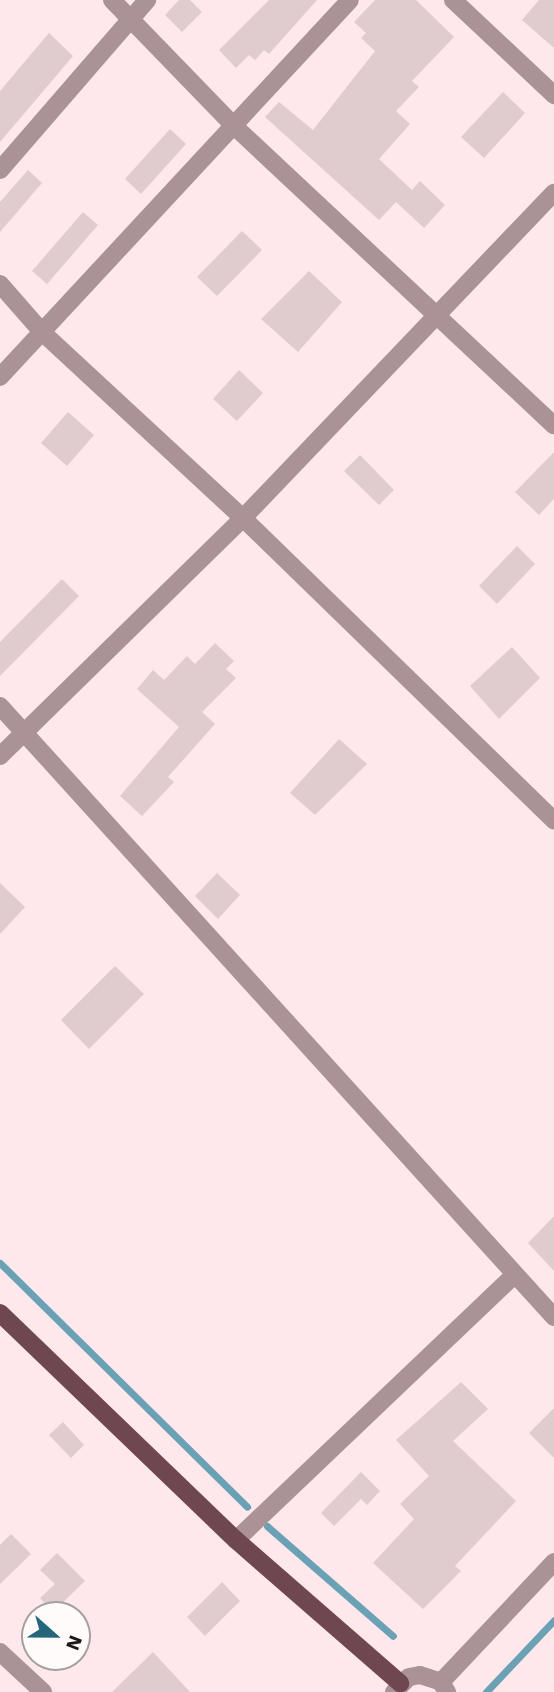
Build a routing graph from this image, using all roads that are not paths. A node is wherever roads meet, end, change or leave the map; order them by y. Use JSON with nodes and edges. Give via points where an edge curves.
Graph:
{"nodes":[{"id":1,"x":112,"y":0,"type":"edge"},
{"id":2,"x":147,"y":0,"type":"edge"},
{"id":3,"x":350,"y":0,"type":"edge"},
{"id":4,"x":453,"y":0,"type":"edge"},
{"id":5,"x":131,"y":18,"type":"junction"},
{"id":6,"x":554,"y":95,"type":"edge"},
{"id":7,"x":232,"y":124,"type":"junction"},
{"id":8,"x":0,"y":170,"type":"edge"},
{"id":9,"x":554,"y":193,"type":"edge"},
{"id":10,"x":0,"y":284,"type":"edge"},
{"id":11,"x":437,"y":316,"type":"junction"},
{"id":12,"x":42,"y":332,"type":"junction"},
{"id":13,"x":0,"y":377,"type":"edge"},
{"id":14,"x":554,"y":425,"type":"edge"},
{"id":15,"x":243,"y":518,"type":"junction"},
{"id":16,"x":0,"y":706,"type":"edge"},
{"id":17,"x":26,"y":733,"type":"junction"},
{"id":18,"x":0,"y":756,"type":"edge"},
{"id":19,"x":552,"y":814,"type":"edge"},
{"id":20,"x":514,"y":1275,"type":"junction"},
{"id":21,"x":0,"y":1313,"type":"edge"},
{"id":22,"x":554,"y":1317,"type":"edge"},
{"id":23,"x":236,"y":1540,"type":"junction"},
{"id":24,"x":554,"y":1562,"type":"edge"},
{"id":25,"x":0,"y":1652,"type":"edge"},
{"id":26,"x":444,"y":1687,"type":"edge"},
{"id":27,"x":397,"y":1688,"type":"edge"},
{"id":28,"x":43,"y":1692,"type":"edge"}],
"edges":[{"from":1,"to":5,"type":"street"},
{"from":2,"to":5,"type":"street"},
{"from":3,"to":7,"type":"street"},
{"from":4,"to":6,"type":"street"},
{"from":5,"to":7,"type":"street"},
{"from":5,"to":8,"type":"street"},
{"from":7,"to":11,"type":"street"},
{"from":7,"to":12,"type":"street"},
{"from":9,"to":11,"type":"street"},
{"from":10,"to":12,"type":"street"},
{"from":11,"to":14,"type":"street"},
{"from":11,"to":15,"type":"street"},
{"from":12,"to":13,"type":"street"},
{"from":12,"to":15,"type":"street"},
{"from":15,"to":17,"type":"street"},
{"from":15,"to":19,"type":"street"},
{"from":16,"to":17,"type":"street"},
{"from":17,"to":18,"type":"street"},
{"from":17,"to":20,"type":"street"},
{"from":20,"to":22,"type":"street"},
{"from":20,"to":23,"type":"street"},
{"from":21,"to":23,"type":"main road"},
{"from":23,"to":27,"type":"main road"},
{"from":24,"to":26,"type":"street"},
{"from":25,"to":28,"type":"street"},
{"from":26,"to":27,"type":"street","via":[[421,1675]]}]}
